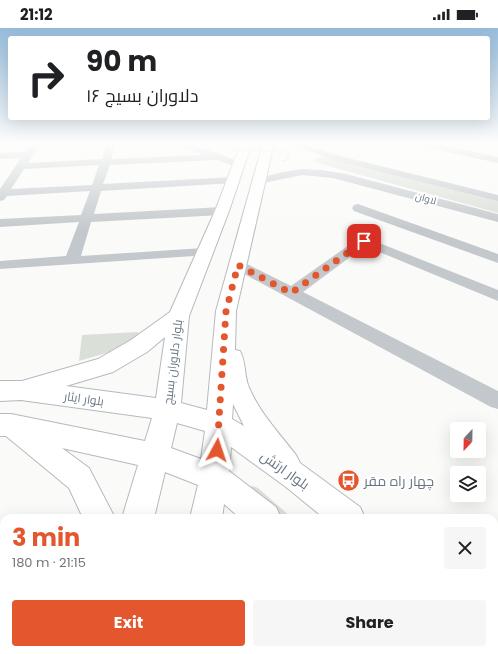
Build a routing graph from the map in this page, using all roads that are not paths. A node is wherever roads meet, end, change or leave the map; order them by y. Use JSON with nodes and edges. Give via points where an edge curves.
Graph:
{"nodes":[{"id":1,"x":17,"y":172,"type":"edge"},
{"id":2,"x":103,"y":172,"type":"edge"},
{"id":3,"x":177,"y":172,"type":"edge"},
{"id":4,"x":235,"y":172,"type":"edge"},
{"id":5,"x":261,"y":172,"type":"edge"},
{"id":6,"x":295,"y":172,"type":"edge"},
{"id":7,"x":317,"y":172,"type":"edge"},
{"id":8,"x":394,"y":172,"type":"edge"},
{"id":9,"x":326,"y":173,"type":"joint"},
{"id":10,"x":14,"y":177,"type":"junction"},
{"id":11,"x":0,"y":178,"type":"edge"},
{"id":12,"x":259,"y":181,"type":"junction"},
{"id":13,"x":97,"y":188,"type":"junction"},
{"id":14,"x":388,"y":188,"type":"junction"},
{"id":15,"x":2,"y":196,"type":"edge"},
{"id":16,"x":498,"y":198,"type":"edge"},
{"id":17,"x":222,"y":211,"type":"junction"},
{"id":18,"x":87,"y":217,"type":"junction"},
{"id":19,"x":498,"y":218,"type":"edge"},
{"id":20,"x":0,"y":223,"type":"edge"},
{"id":21,"x":204,"y":252,"type":"junction"},
{"id":22,"x":498,"y":259,"type":"edge"},
{"id":23,"x":72,"y":260,"type":"junction"},
{"id":24,"x":0,"y":265,"type":"edge"},
{"id":25,"x":238,"y":265,"type":"junction"},
{"id":26,"x":291,"y":293,"type":"junction"},
{"id":27,"x":498,"y":296,"type":"edge"},
{"id":28,"x":226,"y":311,"type":"junction"},
{"id":29,"x":179,"y":316,"type":"junction"},
{"id":30,"x":11,"y":391,"type":"edge"},
{"id":31,"x":498,"y":401,"type":"edge"},
{"id":32,"x":167,"y":410,"type":"junction"},
{"id":33,"x":219,"y":424,"type":"junction"},
{"id":34,"x":6,"y":425,"type":"edge"},
{"id":35,"x":156,"y":456,"type":"junction"},
{"id":36,"x":214,"y":477,"type":"junction"},
{"id":37,"x":296,"y":477,"type":"junction"},
{"id":38,"x":97,"y":514,"type":"edge"},
{"id":39,"x":139,"y":514,"type":"edge"},
{"id":40,"x":207,"y":514,"type":"edge"},
{"id":41,"x":260,"y":514,"type":"edge"},
{"id":42,"x":344,"y":514,"type":"edge"}],
"edges":[{"from":1,"to":10,"type":"street"},
{"from":2,"to":13,"type":"street"},
{"from":3,"to":13,"type":"street"},
{"from":4,"to":17,"type":"main road","name":"بلوار دلاوران بسیج"},
{"from":5,"to":12,"type":"main road"},
{"from":6,"to":12,"type":"street","name":"لاوان"},
{"from":7,"to":9,"type":"street","name":"لاوان"},
{"from":8,"to":16,"type":"street","name":"لاوان"},
{"from":9,"to":14,"type":"street","name":"لاوان"},
{"from":10,"to":11,"type":"street"},
{"from":10,"to":15,"type":"street"},
{"from":12,"to":25,"type":"main road"},
{"from":13,"to":15,"type":"street"},
{"from":13,"to":18,"type":"street"},
{"from":14,"to":19,"type":"street","name":"لاوان"},
{"from":14,"to":22,"type":"street","via":[[358,208]]},
{"from":17,"to":18,"type":"street"},
{"from":17,"to":21,"type":"main road","name":"بلوار دلاوران بسیج"},
{"from":18,"to":20,"type":"street"},
{"from":18,"to":23,"type":"street"},
{"from":21,"to":23,"type":"street"},
{"from":21,"to":29,"type":"main road","name":"بلوار دلاوران بسیج"},
{"from":23,"to":24,"type":"street"},
{"from":25,"to":26,"type":"street"},
{"from":25,"to":28,"type":"main road"},
{"from":26,"to":27,"type":"street","via":[[364,241]]},
{"from":26,"to":31,"type":"street"},
{"from":28,"to":33,"type":"main road"},
{"from":28,"to":37,"type":"main road","via":[[236,384],[252,418]]},
{"from":29,"to":30,"type":"main road","via":[[139,346],[105,366]]},
{"from":29,"to":32,"type":"main road","name":"بلوار دلاوران بسیج"},
{"from":30,"to":32,"type":"main road","name":"بلوار ایثار"},
{"from":32,"to":33,"type":"main road","name":"بلوار ایثار"},
{"from":32,"to":35,"type":"main road","name":"بلوار دلاوران بسیج"},
{"from":33,"to":36,"type":"main road"},
{"from":33,"to":37,"type":"main road","name":"بلوار ارتش"},
{"from":34,"to":35,"type":"main road"},
{"from":34,"to":38,"type":"main road","via":[[78,478]]},
{"from":35,"to":36,"type":"main road"},
{"from":35,"to":39,"type":"main road","name":"بلوار دلاوران بسیج"},
{"from":36,"to":40,"type":"main road"},
{"from":36,"to":41,"type":"main road"},
{"from":37,"to":42,"type":"main road","name":"بلوار ارتش"}]}
